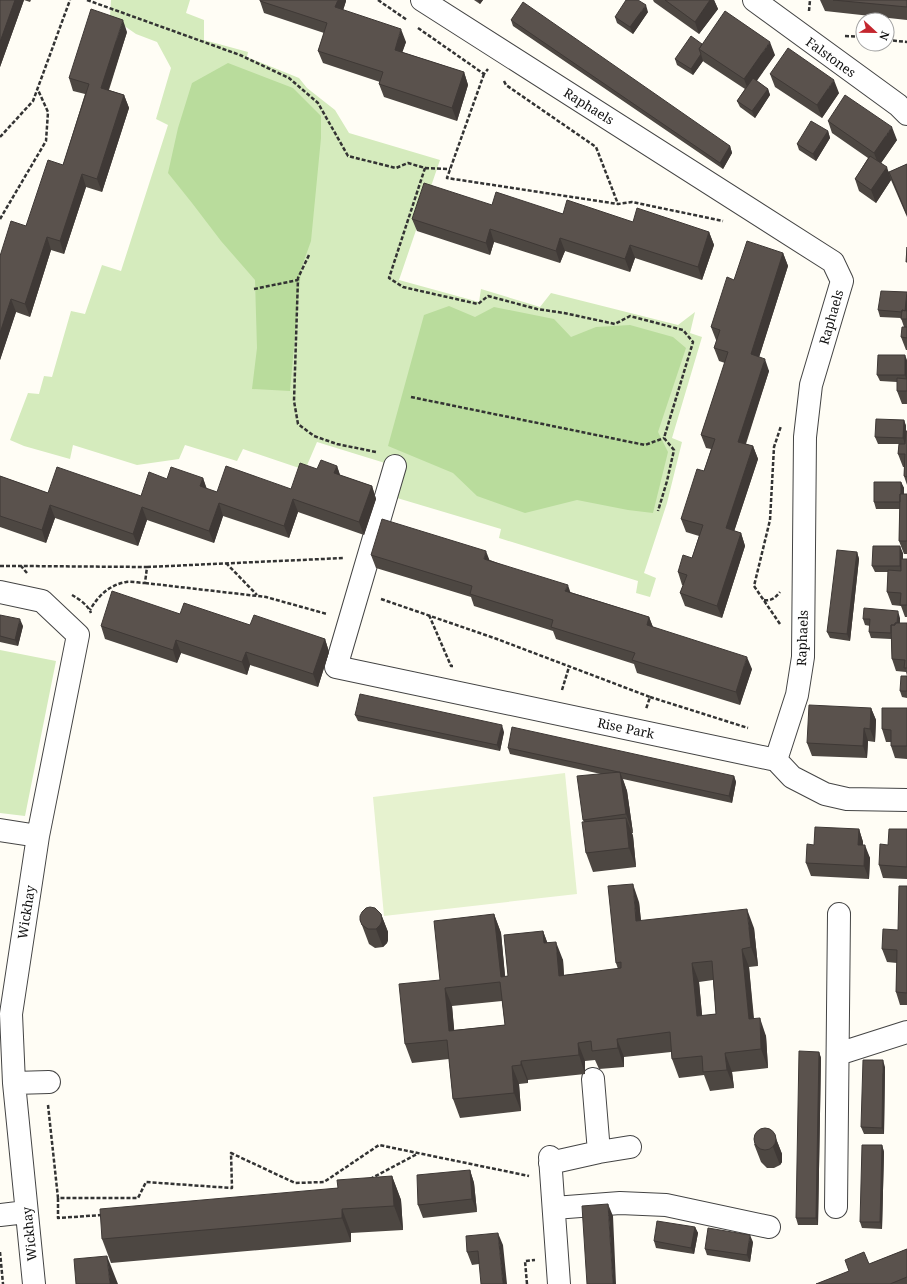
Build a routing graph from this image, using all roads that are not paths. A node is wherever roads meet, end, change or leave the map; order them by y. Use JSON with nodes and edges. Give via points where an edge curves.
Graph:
{"nodes":[{"id":1,"x":422,"y":0,"type":"edge"},
{"id":2,"x":754,"y":0,"type":"edge"},
{"id":3,"x":907,"y":114,"type":"edge"},
{"id":4,"x":395,"y":466,"type":"road end"},
{"id":5,"x":0,"y":592,"type":"edge"},
{"id":6,"x":776,"y":760,"type":"junction"},
{"id":7,"x":907,"y":800,"type":"edge"},
{"id":8,"x":0,"y":830,"type":"edge"},
{"id":9,"x":38,"y":836,"type":"junction"},
{"id":10,"x":839,"y":914,"type":"dead end"},
{"id":11,"x":6,"y":1012,"type":"edge"},
{"id":12,"x":907,"y":1032,"type":"edge"},
{"id":13,"x":838,"y":1054,"type":"junction"},
{"id":14,"x":592,"y":1079,"type":"dead end"},
{"id":15,"x":47,"y":1082,"type":"road end"},
{"id":16,"x":14,"y":1083,"type":"junction"},
{"id":17,"x":630,"y":1147,"type":"dead end"},
{"id":18,"x":599,"y":1152,"type":"junction"},
{"id":19,"x":836,"y":1207,"type":"dead end"},
{"id":20,"x":554,"y":1208,"type":"junction"},
{"id":21,"x":26,"y":1212,"type":"junction"},
{"id":22,"x":0,"y":1215,"type":"edge"},
{"id":23,"x":769,"y":1227,"type":"dead end"},
{"id":24,"x":34,"y":1284,"type":"edge"},
{"id":25,"x":559,"y":1284,"type":"edge"}],
"edges":[{"from":1,"to":6,"type":"street","name":"Raphaels","via":[[833,262],[842,281],[811,385],[805,437],[803,657],[797,695]]},
{"from":2,"to":3,"type":"street","name":"Falstones"},
{"from":4,"to":6,"type":"street","name":"Rise Park","via":[[336,667]]},
{"from":5,"to":9,"type":"street","name":"Wickhay","via":[[42,601],[78,635]]},
{"from":6,"to":7,"type":"street","via":[[792,777],[825,794],[847,799]]},
{"from":8,"to":9,"type":"street"},
{"from":9,"to":11,"type":"street","name":"Wickhay"},
{"from":10,"to":13,"type":"street"},
{"from":11,"to":16,"type":"street","name":"Wickhay"},
{"from":12,"to":13,"type":"street"},
{"from":13,"to":19,"type":"street"},
{"from":14,"to":18,"type":"street"},
{"from":15,"to":16,"type":"street"},
{"from":16,"to":21,"type":"street","name":"Wickhay"},
{"from":17,"to":18,"type":"street"},
{"from":18,"to":20,"type":"street","via":[[545,1165]]},
{"from":20,"to":23,"type":"street","via":[[620,1203],[666,1205]]},
{"from":20,"to":25,"type":"street"},
{"from":21,"to":22,"type":"street"},
{"from":21,"to":24,"type":"street","name":"Wickhay"}]}
